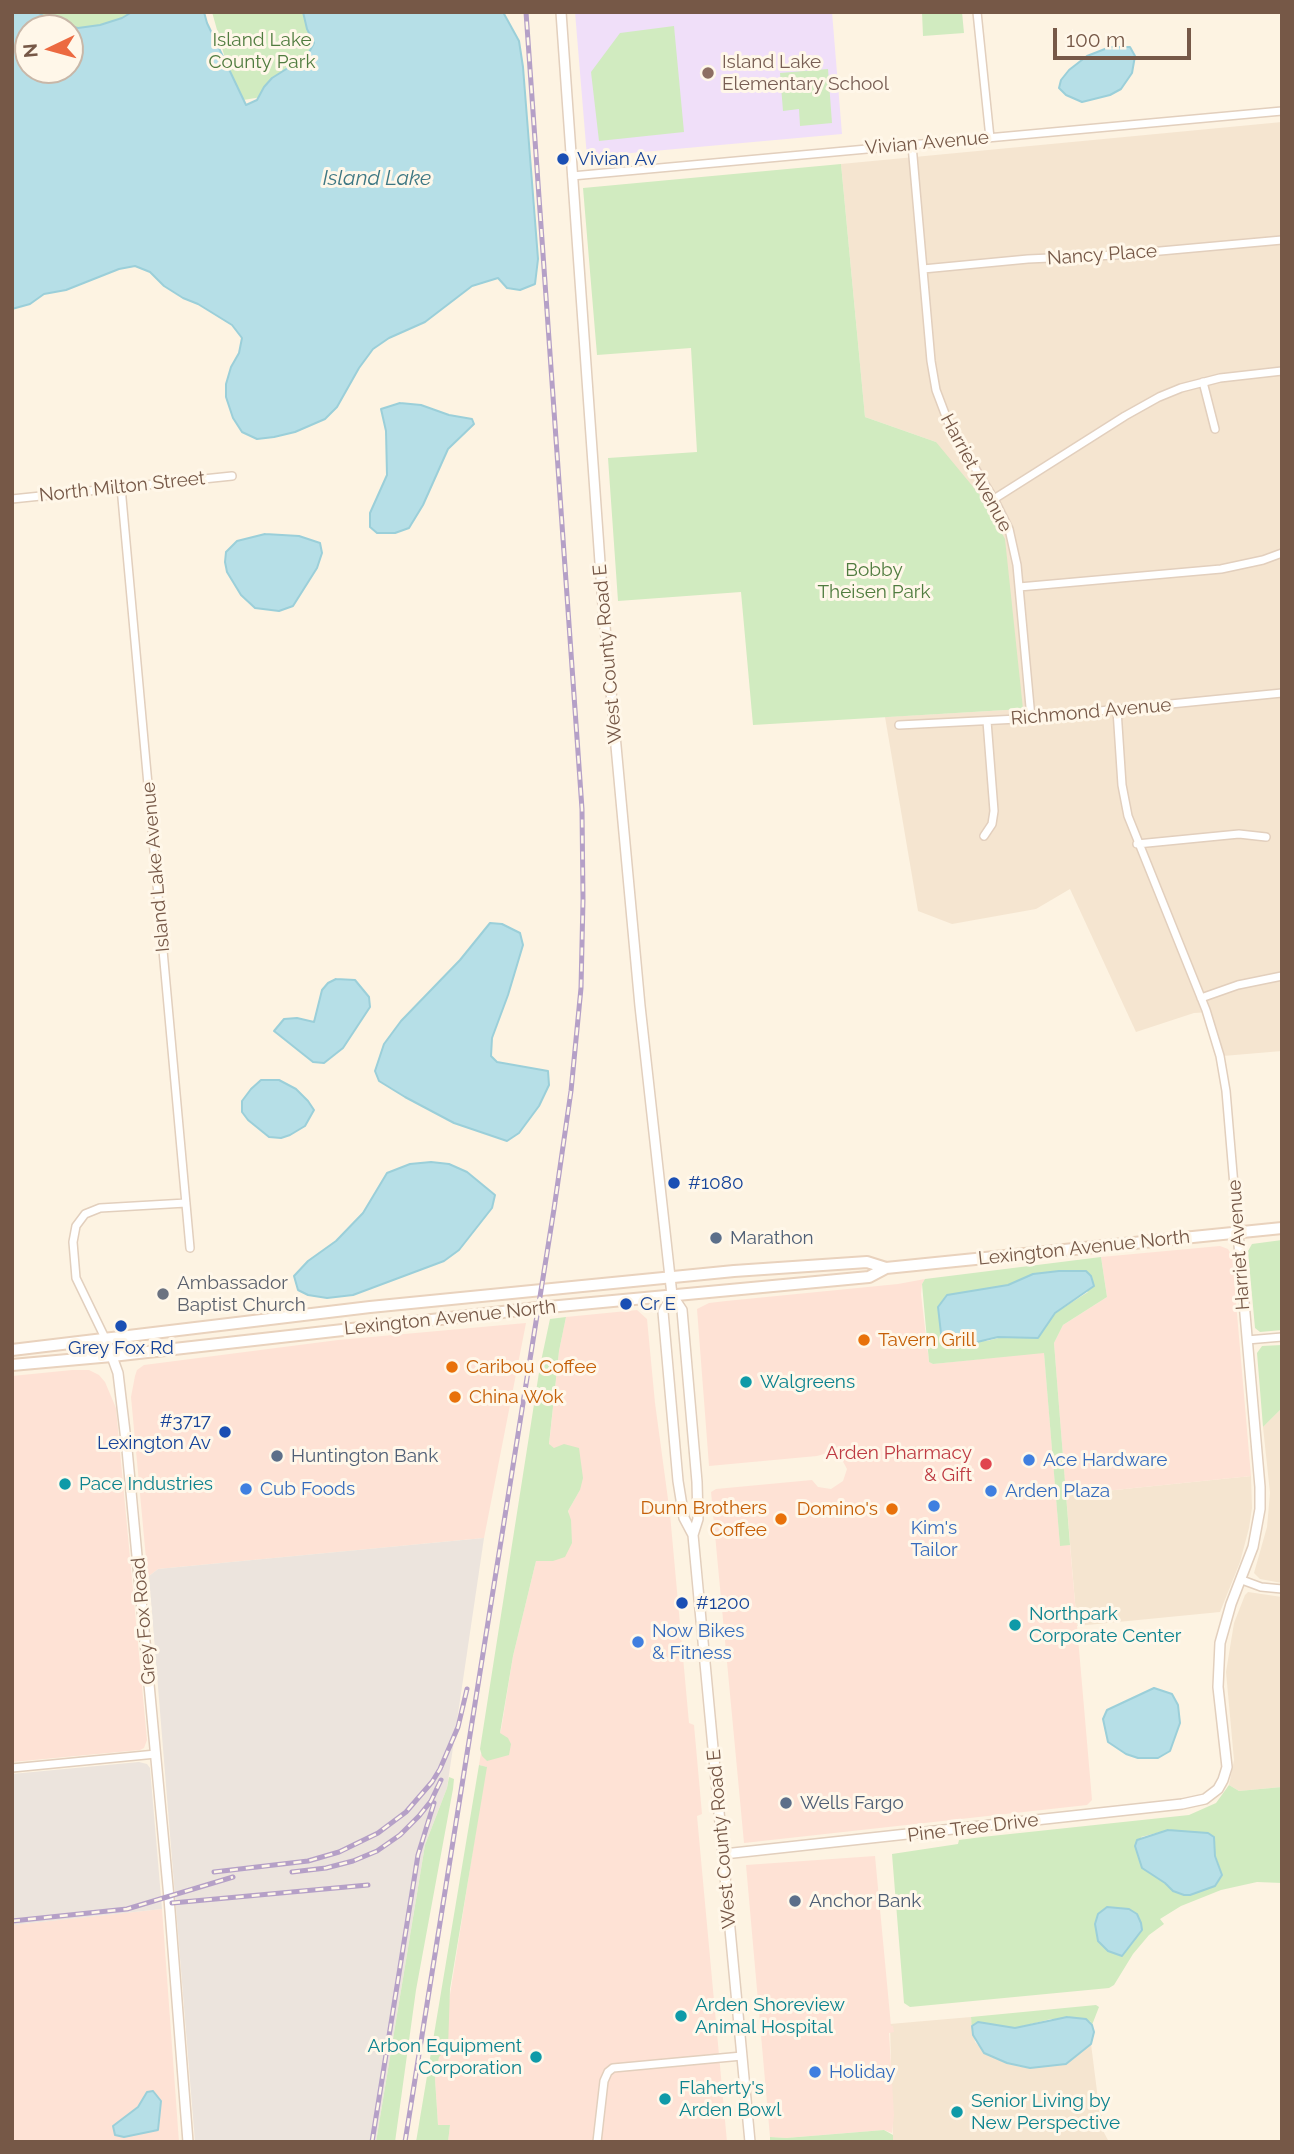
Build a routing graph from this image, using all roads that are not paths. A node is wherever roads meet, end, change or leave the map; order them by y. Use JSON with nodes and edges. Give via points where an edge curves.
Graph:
{"nodes":[{"id":1,"x":561,"y":12,"type":"edge"},
{"id":2,"x":977,"y":12,"type":"edge"},
{"id":3,"x":1282,"y":111,"type":"edge"},
{"id":4,"x":990,"y":138,"type":"junction"},
{"id":5,"x":912,"y":145,"type":"junction"},
{"id":6,"x":572,"y":176,"type":"junction"},
{"id":7,"x":1282,"y":240,"type":"edge"},
{"id":8,"x":923,"y":269,"type":"junction"},
{"id":9,"x":1282,"y":371,"type":"edge"},
{"id":10,"x":1203,"y":382,"type":"junction"},
{"id":11,"x":1215,"y":429,"type":"dead end"},
{"id":12,"x":232,"y":476,"type":"dead end"},
{"id":13,"x":121,"y":486,"type":"junction"},
{"id":14,"x":12,"y":499,"type":"edge"},
{"id":15,"x":994,"y":499,"type":"junction"},
{"id":16,"x":1282,"y":553,"type":"edge"},
{"id":17,"x":1019,"y":587,"type":"junction"},
{"id":18,"x":1282,"y":693,"type":"edge"},
{"id":19,"x":1117,"y":710,"type":"junction"},
{"id":20,"x":1031,"y":718,"type":"junction"},
{"id":21,"x":987,"y":721,"type":"junction"},
{"id":22,"x":899,"y":725,"type":"dead end"},
{"id":23,"x":984,"y":836,"type":"dead end"},
{"id":24,"x":1266,"y":836,"type":"dead end"},
{"id":25,"x":1138,"y":845,"type":"junction"},
{"id":26,"x":1282,"y":976,"type":"edge"},
{"id":27,"x":1201,"y":998,"type":"junction"},
{"id":28,"x":186,"y":1203,"type":"junction"},
{"id":29,"x":1282,"y":1228,"type":"edge"},
{"id":30,"x":1238,"y":1233,"type":"junction"},
{"id":31,"x":190,"y":1248,"type":"dead end"},
{"id":32,"x":886,"y":1268,"type":"junction"},
{"id":33,"x":671,"y":1277,"type":"junction"},
{"id":34,"x":672,"y":1295,"type":"junction"},
{"id":35,"x":1282,"y":1337,"type":"edge"},
{"id":36,"x":106,"y":1340,"type":"junction"},
{"id":37,"x":1247,"y":1340,"type":"junction"},
{"id":38,"x":12,"y":1350,"type":"edge"},
{"id":39,"x":111,"y":1356,"type":"junction"},
{"id":40,"x":12,"y":1365,"type":"edge"},
{"id":41,"x":693,"y":1535,"type":"junction"},
{"id":42,"x":1242,"y":1580,"type":"junction"},
{"id":43,"x":1282,"y":1589,"type":"edge"},
{"id":44,"x":156,"y":1754,"type":"junction"},
{"id":45,"x":12,"y":1768,"type":"edge"},
{"id":46,"x":1218,"y":1789,"type":"joint"},
{"id":47,"x":724,"y":1854,"type":"junction"},
{"id":48,"x":742,"y":2056,"type":"junction"},
{"id":49,"x":188,"y":2142,"type":"edge"},
{"id":50,"x":597,"y":2142,"type":"edge"},
{"id":51,"x":750,"y":2142,"type":"edge"}],
"edges":[{"from":1,"to":6,"type":"street","name":"West County Road E"},
{"from":2,"to":4,"type":"street"},
{"from":3,"to":4,"type":"street","name":"Vivian Avenue"},
{"from":4,"to":5,"type":"street","name":"Vivian Avenue"},
{"from":5,"to":6,"type":"street","name":"Vivian Avenue"},
{"from":5,"to":8,"type":"street","name":"Harriet Avenue"},
{"from":6,"to":33,"type":"street","name":"West County Road E","via":[[605,633]]},
{"from":7,"to":8,"type":"street","name":"Nancy Place"},
{"from":8,"to":15,"type":"street","name":"Harriet Avenue","via":[[932,370],[942,409]]},
{"from":9,"to":10,"type":"street"},
{"from":10,"to":11,"type":"street"},
{"from":10,"to":15,"type":"street","via":[[1139,407]]},
{"from":12,"to":13,"type":"street","name":"North Milton Street"},
{"from":13,"to":14,"type":"street","name":"North Milton Street"},
{"from":13,"to":28,"type":"street","name":"Island Lake Avenue"},
{"from":15,"to":17,"type":"street","name":"Harriet Avenue","via":[[1012,539]]},
{"from":16,"to":17,"type":"street","via":[[1221,569]]},
{"from":17,"to":20,"type":"street","name":"Harriet Avenue"},
{"from":18,"to":19,"type":"street","name":"Richmond Avenue"},
{"from":19,"to":20,"type":"street","name":"Richmond Avenue"},
{"from":19,"to":25,"type":"street","name":"Harriet Avenue","via":[[1124,800]]},
{"from":20,"to":21,"type":"street","name":"Richmond Avenue"},
{"from":21,"to":22,"type":"street","name":"Richmond Avenue"},
{"from":21,"to":23,"type":"street","via":[[994,811]]},
{"from":24,"to":25,"type":"street","via":[[1239,834]]},
{"from":25,"to":27,"type":"street","name":"Harriet Avenue"},
{"from":26,"to":27,"type":"street"},
{"from":27,"to":30,"type":"street","name":"Harriet Avenue","via":[[1224,1080]]},
{"from":28,"to":31,"type":"street","name":"Island Lake Avenue"},
{"from":28,"to":36,"type":"street","name":"Grey Fox Road","via":[[100,1208],[85,1214],[76,1226],[76,1278]]},
{"from":29,"to":30,"type":"main road","name":"Lexington Avenue North"},
{"from":30,"to":32,"type":"main road","name":"Lexington Avenue North"},
{"from":30,"to":37,"type":"street","name":"Harriet Avenue"},
{"from":32,"to":33,"type":"main road","name":"Lexington Avenue North","via":[[867,1262]]},
{"from":32,"to":34,"type":"main road","name":"Lexington Avenue North","via":[[869,1277]]},
{"from":33,"to":34,"type":"street","name":"West County Road E"},
{"from":33,"to":36,"type":"main road","name":"Lexington Avenue North","via":[[370,1307]]},
{"from":34,"to":39,"type":"main road","name":"Lexington Avenue North"},
{"from":34,"to":41,"type":"street","name":"West County Road E","via":[[682,1310],[698,1519]]},
{"from":34,"to":41,"type":"street","name":"West County Road E","via":[[663,1312],[678,1481],[684,1518]]},
{"from":35,"to":37,"type":"street"},
{"from":36,"to":38,"type":"main road","name":"Lexington Avenue North"},
{"from":36,"to":39,"type":"street","name":"Grey Fox Road"},
{"from":37,"to":42,"type":"street","name":"Harriet Avenue","via":[[1260,1509]]},
{"from":39,"to":40,"type":"main road","name":"Lexington Avenue North"},
{"from":39,"to":44,"type":"street","name":"Grey Fox Road","via":[[122,1399]]},
{"from":41,"to":47,"type":"street","name":"West County Road E"},
{"from":42,"to":43,"type":"street"},
{"from":42,"to":46,"type":"street","name":"Harriet Avenue","via":[[1226,1620],[1218,1665],[1227,1767]]},
{"from":44,"to":45,"type":"street"},
{"from":44,"to":49,"type":"street","name":"Grey Fox Road"},
{"from":46,"to":47,"type":"street","name":"Pine Tree Drive","via":[[1205,1800],[1182,1804]]},
{"from":47,"to":48,"type":"street","name":"West County Road E"},
{"from":48,"to":50,"type":"street","via":[[613,2068],[604,2081]]},
{"from":48,"to":51,"type":"street","name":"West County Road E"}]}
